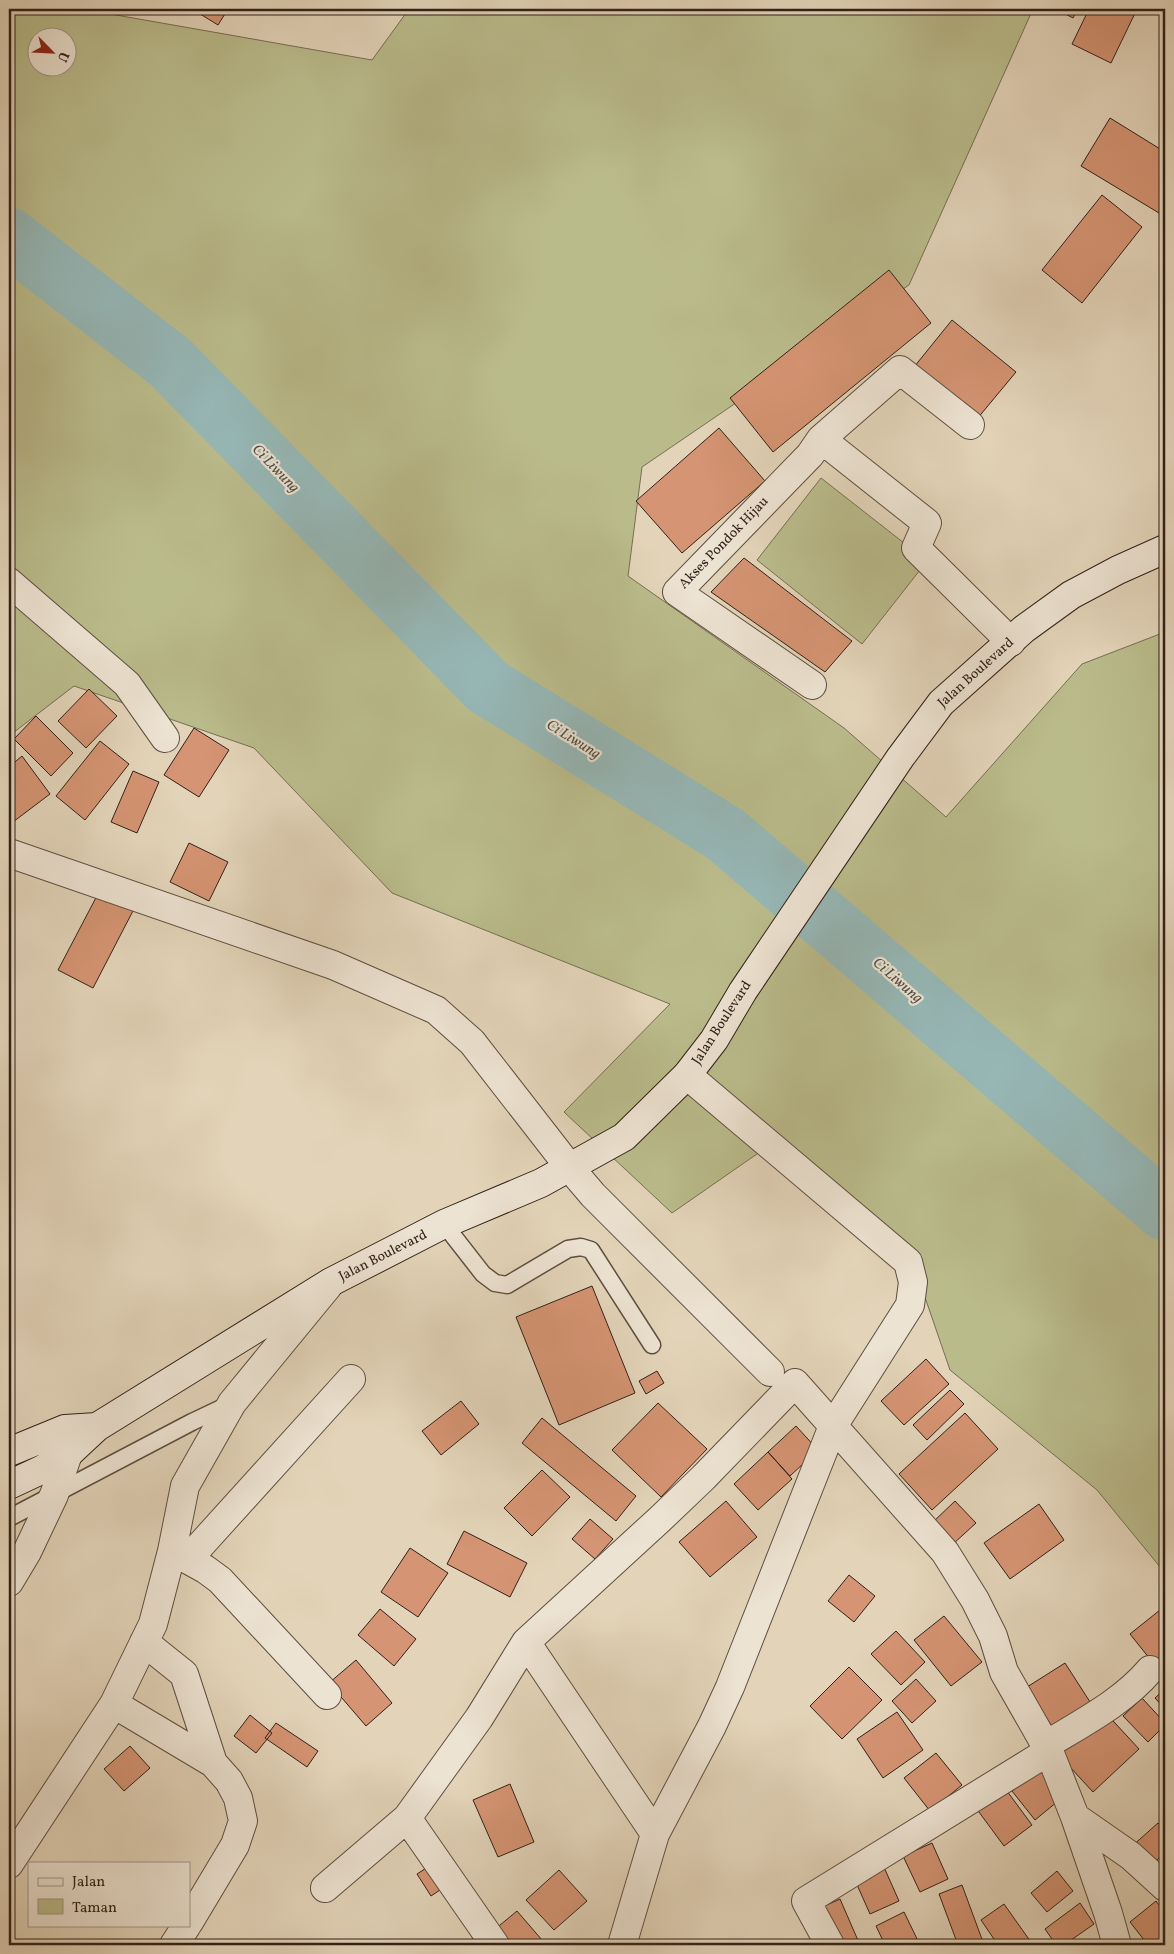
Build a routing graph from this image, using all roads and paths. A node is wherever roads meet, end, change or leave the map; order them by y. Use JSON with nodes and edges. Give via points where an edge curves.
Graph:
{"nodes":[{"id":1,"x":970,"y":425,"type":"dead end"},
{"id":2,"x":821,"y":439,"type":"junction"},
{"id":3,"x":1165,"y":549,"type":"edge"},
{"id":4,"x":9,"y":582,"type":"edge"},
{"id":5,"x":1011,"y":642,"type":"junction"},
{"id":6,"x":812,"y":685,"type":"dead end"},
{"id":7,"x":165,"y":738,"type":"dead end"},
{"id":8,"x":9,"y":853,"type":"edge"},
{"id":9,"x":687,"y":1075,"type":"junction"},
{"id":10,"x":570,"y":1168,"type":"junction"},
{"id":11,"x":444,"y":1224,"type":"junction"},
{"id":12,"x":331,"y":1282,"type":"junction"},
{"id":13,"x":652,"y":1345,"type":"dead end"},
{"id":14,"x":770,"y":1372,"type":"dead end"},
{"id":15,"x":351,"y":1379,"type":"dead end"},
{"id":16,"x":232,"y":1403,"type":"junction"},
{"id":17,"x":833,"y":1426,"type":"junction"},
{"id":18,"x":66,"y":1441,"type":"junction"},
{"id":19,"x":9,"y":1452,"type":"edge"},
{"id":20,"x":9,"y":1485,"type":"edge"},
{"id":21,"x":54,"y":1495,"type":"junction"},
{"id":22,"x":9,"y":1518,"type":"edge"},
{"id":23,"x":180,"y":1555,"type":"junction"},
{"id":24,"x":18,"y":1557,"type":"edge"},
{"id":25,"x":9,"y":1582,"type":"edge"},
{"id":26,"x":144,"y":1642,"type":"junction"},
{"id":27,"x":526,"y":1642,"type":"junction"},
{"id":28,"x":1150,"y":1670,"type":"dead end"},
{"id":29,"x":327,"y":1695,"type":"dead end"},
{"id":30,"x":114,"y":1704,"type":"junction"},
{"id":31,"x":1048,"y":1748,"type":"junction"},
{"id":32,"x":213,"y":1763,"type":"junction"},
{"id":33,"x":407,"y":1818,"type":"junction"},
{"id":34,"x":1075,"y":1818,"type":"junction"},
{"id":35,"x":655,"y":1834,"type":"junction"},
{"id":36,"x":9,"y":1864,"type":"edge"},
{"id":37,"x":1165,"y":1887,"type":"edge"},
{"id":38,"x":324,"y":1888,"type":"dead end"},
{"id":39,"x":190,"y":1920,"type":"edge"},
{"id":40,"x":185,"y":1926,"type":"edge"},
{"id":41,"x":174,"y":1945,"type":"edge"},
{"id":42,"x":495,"y":1945,"type":"edge"},
{"id":43,"x":622,"y":1945,"type":"edge"},
{"id":44,"x":830,"y":1945,"type":"edge"},
{"id":45,"x":1117,"y":1945,"type":"edge"}],
"edges":[{"from":1,"to":2,"type":"street","name":"Akses Pondok Hijau","via":[[900,370]]},
{"from":2,"to":5,"type":"street","via":[[927,523],[916,548]]},
{"from":2,"to":6,"type":"street","name":"Akses Pondok Hijau","via":[[810,455],[677,592]]},
{"from":3,"to":5,"type":"street","name":"Jalan Boulevard","via":[[1072,595]]},
{"from":4,"to":7,"type":"street","via":[[127,684]]},
{"from":5,"to":9,"type":"street","name":"Jalan Boulevard","via":[[941,703],[900,758],[743,991],[714,1040]]},
{"from":8,"to":10,"type":"street","via":[[333,965],[436,1010],[472,1042]]},
{"from":9,"to":10,"type":"street","name":"Jalan Boulevard","via":[[624,1137]]},
{"from":9,"to":17,"type":"street","via":[[908,1262],[913,1282],[910,1305]]},
{"from":10,"to":11,"type":"street","name":"Jalan Boulevard","via":[[541,1184]]},
{"from":10,"to":14,"type":"street","via":[[627,1231]]},
{"from":11,"to":12,"type":"street","name":"Jalan Boulevard"},
{"from":11,"to":13,"type":"lane","via":[[483,1274],[494,1283],[507,1285],[568,1249],[581,1247],[591,1250]]},
{"from":12,"to":16,"type":"street"},
{"from":12,"to":18,"type":"street","name":"Jalan Boulevard","via":[[97,1427]]},
{"from":15,"to":23,"type":"street"},
{"from":16,"to":21,"type":"lane"},
{"from":16,"to":23,"type":"street","via":[[185,1486]]},
{"from":17,"to":27,"type":"street","via":[[794,1383],[703,1478]]},
{"from":17,"to":31,"type":"street","via":[[944,1552],[975,1600],[993,1636],[1004,1672]]},
{"from":17,"to":35,"type":"street","via":[[730,1687]]},
{"from":18,"to":19,"type":"street","name":"Jalan Boulevard"},
{"from":18,"to":20,"type":"street","name":"Jalan Boulevard","via":[[41,1470]]},
{"from":18,"to":21,"type":"street"},
{"from":21,"to":22,"type":"lane"},
{"from":21,"to":24,"type":"street"},
{"from":23,"to":26,"type":"street"},
{"from":23,"to":29,"type":"street","via":[[220,1580]]},
{"from":24,"to":25,"type":"street"},
{"from":26,"to":30,"type":"street"},
{"from":26,"to":32,"type":"street","via":[[184,1674]]},
{"from":27,"to":33,"type":"street","via":[[479,1718]]},
{"from":27,"to":35,"type":"street"},
{"from":28,"to":31,"type":"street","via":[[1108,1706]]},
{"from":30,"to":32,"type":"street"},
{"from":30,"to":36,"type":"street"},
{"from":31,"to":34,"type":"street"},
{"from":31,"to":44,"type":"street","via":[[806,1901]]},
{"from":32,"to":39,"type":"street","via":[[229,1781],[238,1798],[242,1821],[235,1845]]},
{"from":33,"to":38,"type":"street"},
{"from":33,"to":42,"type":"street"},
{"from":34,"to":37,"type":"street","via":[[1131,1856]]},
{"from":34,"to":45,"type":"street"},
{"from":35,"to":43,"type":"street"},
{"from":40,"to":41,"type":"street"}]}
